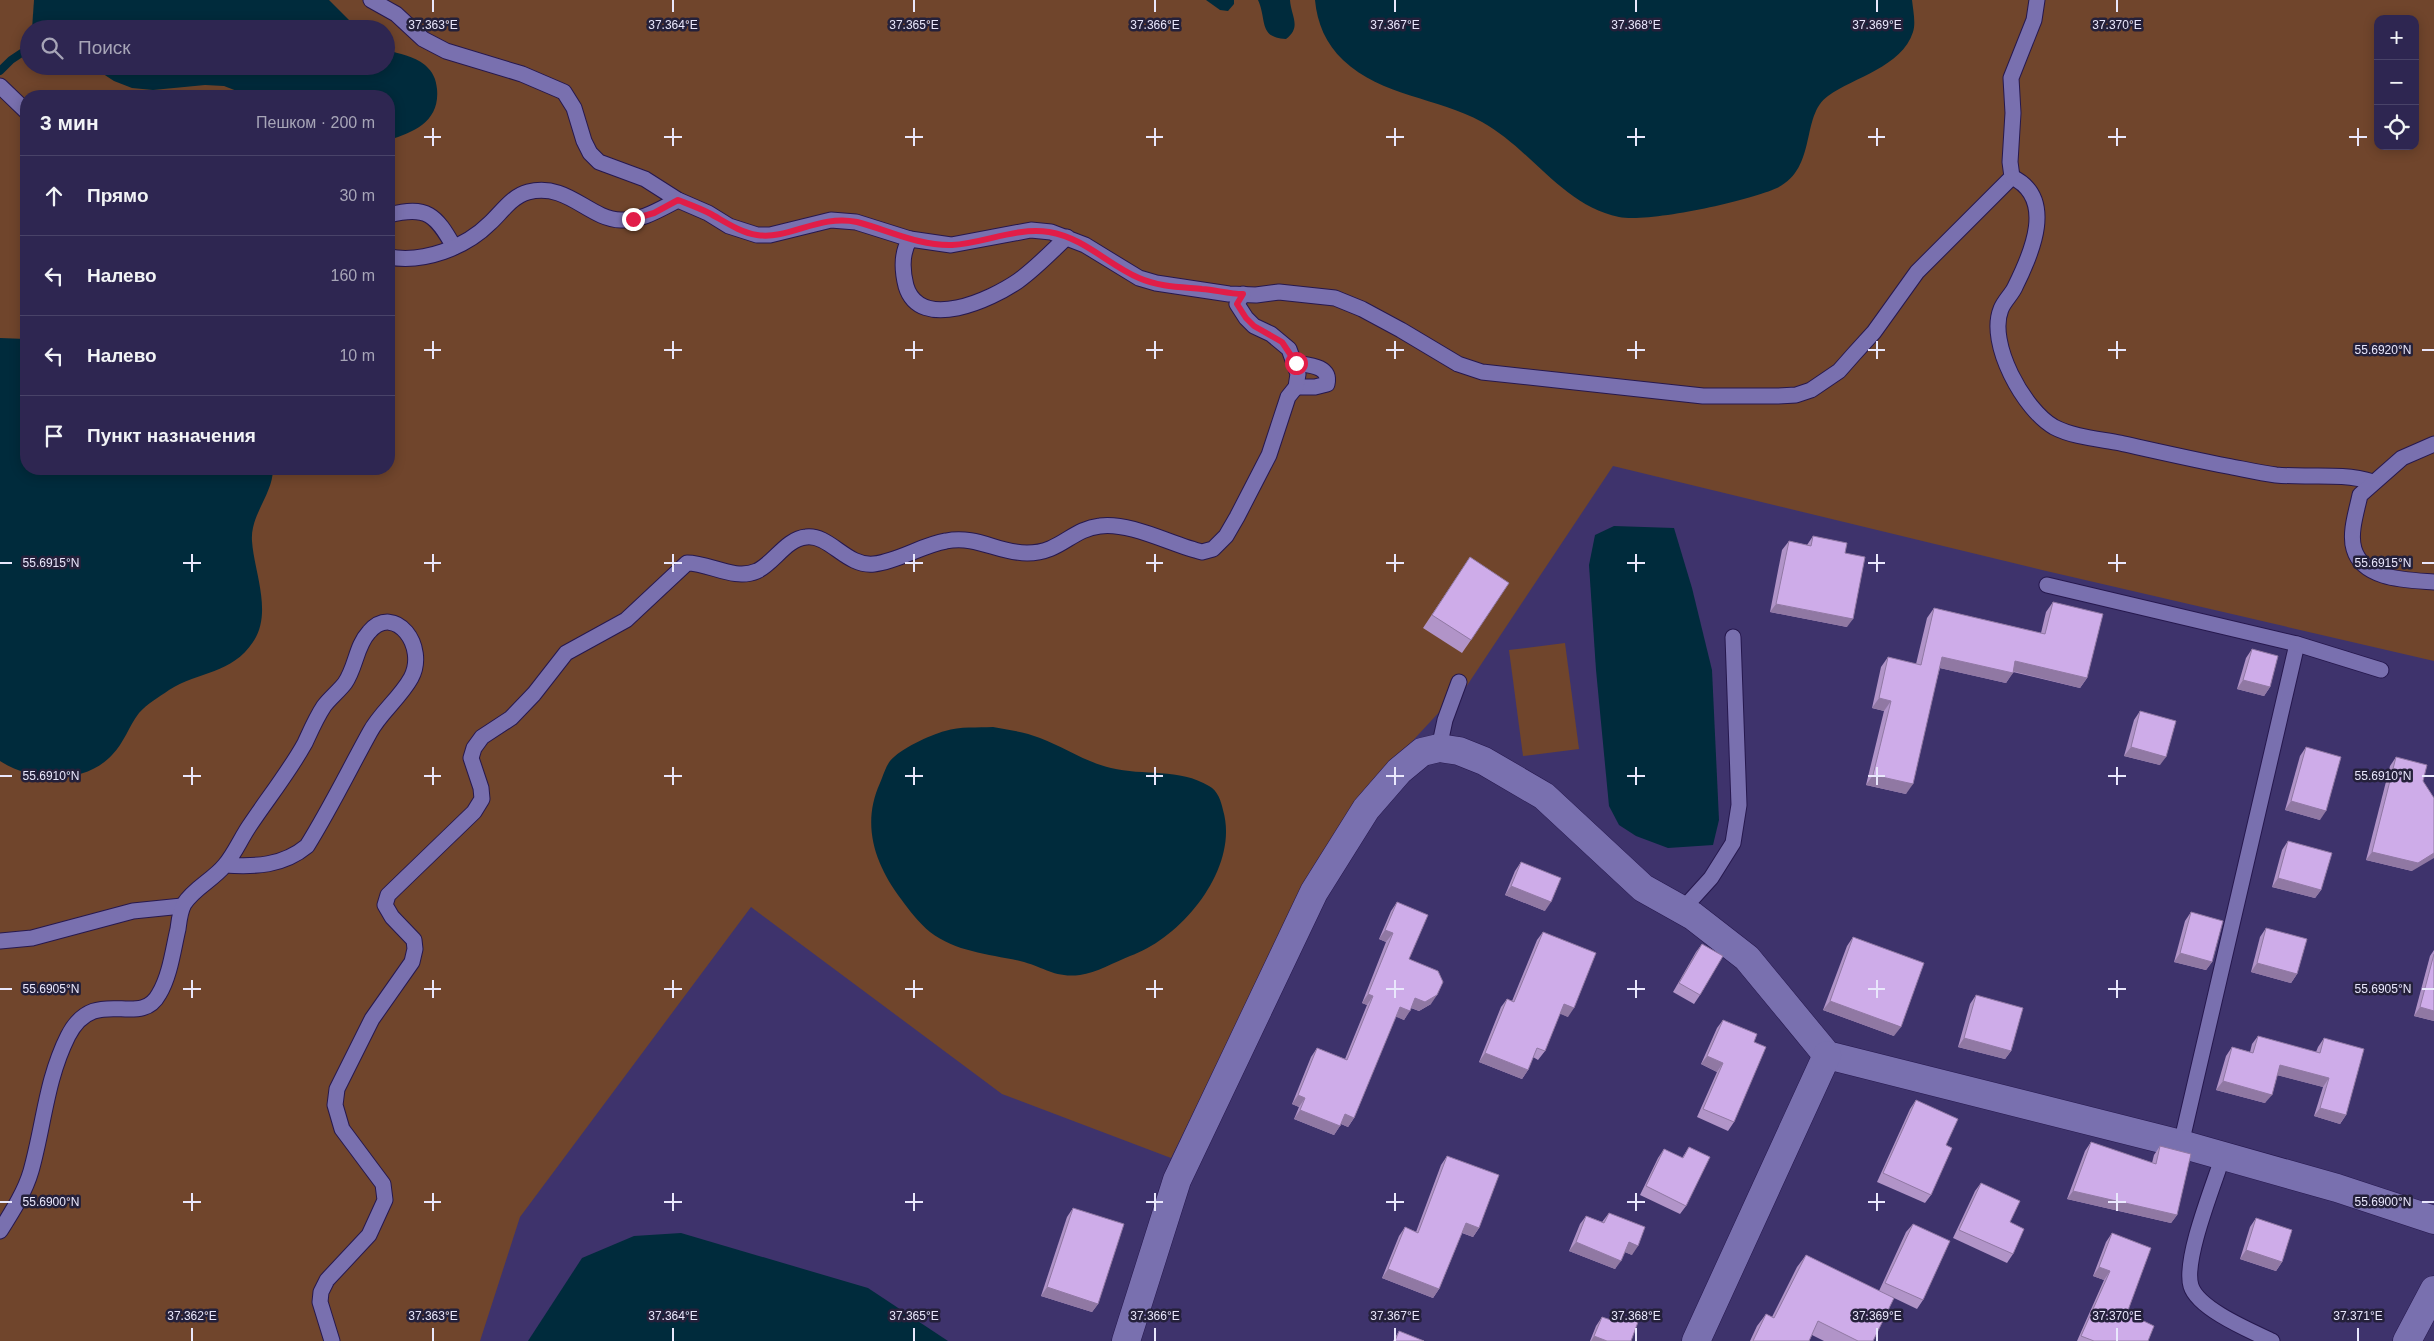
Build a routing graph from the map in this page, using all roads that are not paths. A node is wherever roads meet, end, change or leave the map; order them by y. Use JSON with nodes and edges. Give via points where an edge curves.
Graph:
{"nodes":[{"id":1,"x":371,"y":0,"type":"edge"},
{"id":2,"x":2037,"y":0,"type":"edge"},
{"id":3,"x":4,"y":91,"type":"edge"},
{"id":4,"x":20,"y":106,"type":"edge"},
{"id":5,"x":2012,"y":176,"type":"junction"},
{"id":6,"x":678,"y":200,"type":"junction"},
{"id":7,"x":395,"y":214,"type":"edge"},
{"id":8,"x":1067,"y":238,"type":"junction"},
{"id":9,"x":910,"y":239,"type":"junction"},
{"id":10,"x":454,"y":247,"type":"junction"},
{"id":11,"x":395,"y":257,"type":"edge"},
{"id":12,"x":1243,"y":294,"type":"junction"},
{"id":13,"x":1296,"y":363,"type":"junction"},
{"id":14,"x":1296,"y":387,"type":"junction"},
{"id":15,"x":2434,"y":444,"type":"edge"},
{"id":16,"x":2373,"y":482,"type":"junction"},
{"id":17,"x":2434,"y":582,"type":"edge"},
{"id":18,"x":2048,"y":585,"type":"dead end"},
{"id":19,"x":1733,"y":637,"type":"dead end"},
{"id":20,"x":2297,"y":644,"type":"junction"},
{"id":21,"x":2381,"y":670,"type":"dead end"},
{"id":22,"x":1458,"y":682,"type":"dead end"},
{"id":23,"x":1438,"y":748,"type":"junction"},
{"id":24,"x":225,"y":865,"type":"junction"},
{"id":25,"x":182,"y":906,"type":"junction"},
{"id":26,"x":1682,"y":910,"type":"junction"},
{"id":27,"x":0,"y":941,"type":"edge"},
{"id":28,"x":1827,"y":1055,"type":"junction"},
{"id":29,"x":2181,"y":1144,"type":"junction"},
{"id":30,"x":2223,"y":1156,"type":"junction"},
{"id":31,"x":2433,"y":1218,"type":"edge"},
{"id":32,"x":0,"y":1231,"type":"edge"},
{"id":33,"x":2434,"y":1290,"type":"edge"},
{"id":34,"x":332,"y":1341,"type":"edge"},
{"id":35,"x":1126,"y":1341,"type":"edge"},
{"id":36,"x":1696,"y":1341,"type":"edge"},
{"id":37,"x":2272,"y":1341,"type":"edge"},
{"id":38,"x":2407,"y":1341,"type":"edge"}],
"edges":[{"from":1,"to":6,"type":"lane","via":[[396,14],[423,39],[446,51],[522,74],[564,92],[574,108],[584,141],[599,162],[645,179]]},
{"from":2,"to":5,"type":"lane","via":[[2034,20],[2011,78]]},
{"from":3,"to":4,"type":"lane"},
{"from":5,"to":12,"type":"lane","via":[[1918,272],[1874,332],[1838,371],[1811,390],[1796,395],[1703,396],[1482,372],[1458,364],[1402,330],[1335,298],[1297,293]]},
{"from":5,"to":16,"type":"lane","via":[[2027,185],[2038,213],[2027,259],[2001,309],[1999,337],[2002,353],[2018,387],[2040,416],[2054,427],[2072,433],[2176,456],[2275,475],[2338,475]]},
{"from":6,"to":9,"type":"lane","via":[[729,226],[757,235],[831,220],[856,222]]},
{"from":6,"to":10,"type":"lane","via":[[654,213],[620,220],[558,192],[527,192],[513,200],[475,237]]},
{"from":7,"to":10,"type":"lane","via":[[411,210],[423,212],[444,229]]},
{"from":8,"to":9,"type":"lane","via":[[1031,230],[952,245]]},
{"from":8,"to":9,"type":"lane","via":[[1018,281],[953,309],[936,311],[921,307],[910,297],[905,281],[903,250]]},
{"from":8,"to":12,"type":"lane","via":[[1103,255],[1139,278],[1171,286]]},
{"from":10,"to":11,"type":"lane","via":[[414,258]]},
{"from":12,"to":13,"type":"lane","via":[[1237,304],[1246,318],[1282,342]]},
{"from":13,"to":14,"type":"lane"},
{"from":13,"to":14,"type":"lane","via":[[1326,371],[1329,377],[1327,384],[1315,388]]},
{"from":14,"to":34,"type":"lane","via":[[1288,397],[1269,455],[1226,536],[1213,548],[1202,552],[1117,526],[1100,526],[1079,532],[1049,551],[1017,553],[984,542],[961,540],[929,545],[874,564],[858,563],[819,538],[807,537],[796,540],[756,572],[726,572],[687,563],[626,620],[566,653],[511,718],[482,737],[474,748],[471,758],[482,800],[474,812],[388,895],[385,905],[414,940],[412,962],[372,1019],[337,1089],[335,1104],[342,1129],[383,1184],[385,1200],[369,1235],[327,1280],[321,1292],[320,1302]]},
{"from":15,"to":16,"type":"lane","via":[[2402,458]]},
{"from":16,"to":17,"type":"lane","via":[[2360,495],[2355,522],[2353,548],[2362,565],[2376,573]]},
{"from":18,"to":20,"type":"lane"},
{"from":19,"to":26,"type":"lane","via":[[1739,805],[1733,843],[1711,878]]},
{"from":20,"to":21,"type":"lane"},
{"from":20,"to":29,"type":"lane"},
{"from":22,"to":23,"type":"lane"},
{"from":23,"to":26,"type":"street","via":[[1459,751],[1484,761],[1544,796],[1643,888]]},
{"from":23,"to":35,"type":"street","via":[[1422,752],[1399,771],[1366,809],[1314,892],[1177,1180]]},
{"from":24,"to":24,"type":"lane","via":[[325,705],[344,684],[355,665],[362,639],[375,625],[385,622],[396,624],[408,634],[415,647],[417,660],[411,678],[371,730],[307,846],[295,856],[268,865]]},
{"from":24,"to":25,"type":"lane"},
{"from":25,"to":27,"type":"lane","via":[[133,911],[32,938]]},
{"from":25,"to":32,"type":"lane","via":[[168,971],[159,994],[151,1004],[140,1009],[90,1010],[79,1018],[68,1035],[45,1098],[31,1172]]},
{"from":26,"to":28,"type":"street","via":[[1747,958]]},
{"from":28,"to":29,"type":"street"},
{"from":28,"to":36,"type":"street"},
{"from":29,"to":30,"type":"street"},
{"from":30,"to":31,"type":"street"},
{"from":30,"to":37,"type":"lane","via":[[2194,1248],[2191,1286],[2205,1304],[2224,1318]]},
{"from":33,"to":38,"type":"street"}]}
